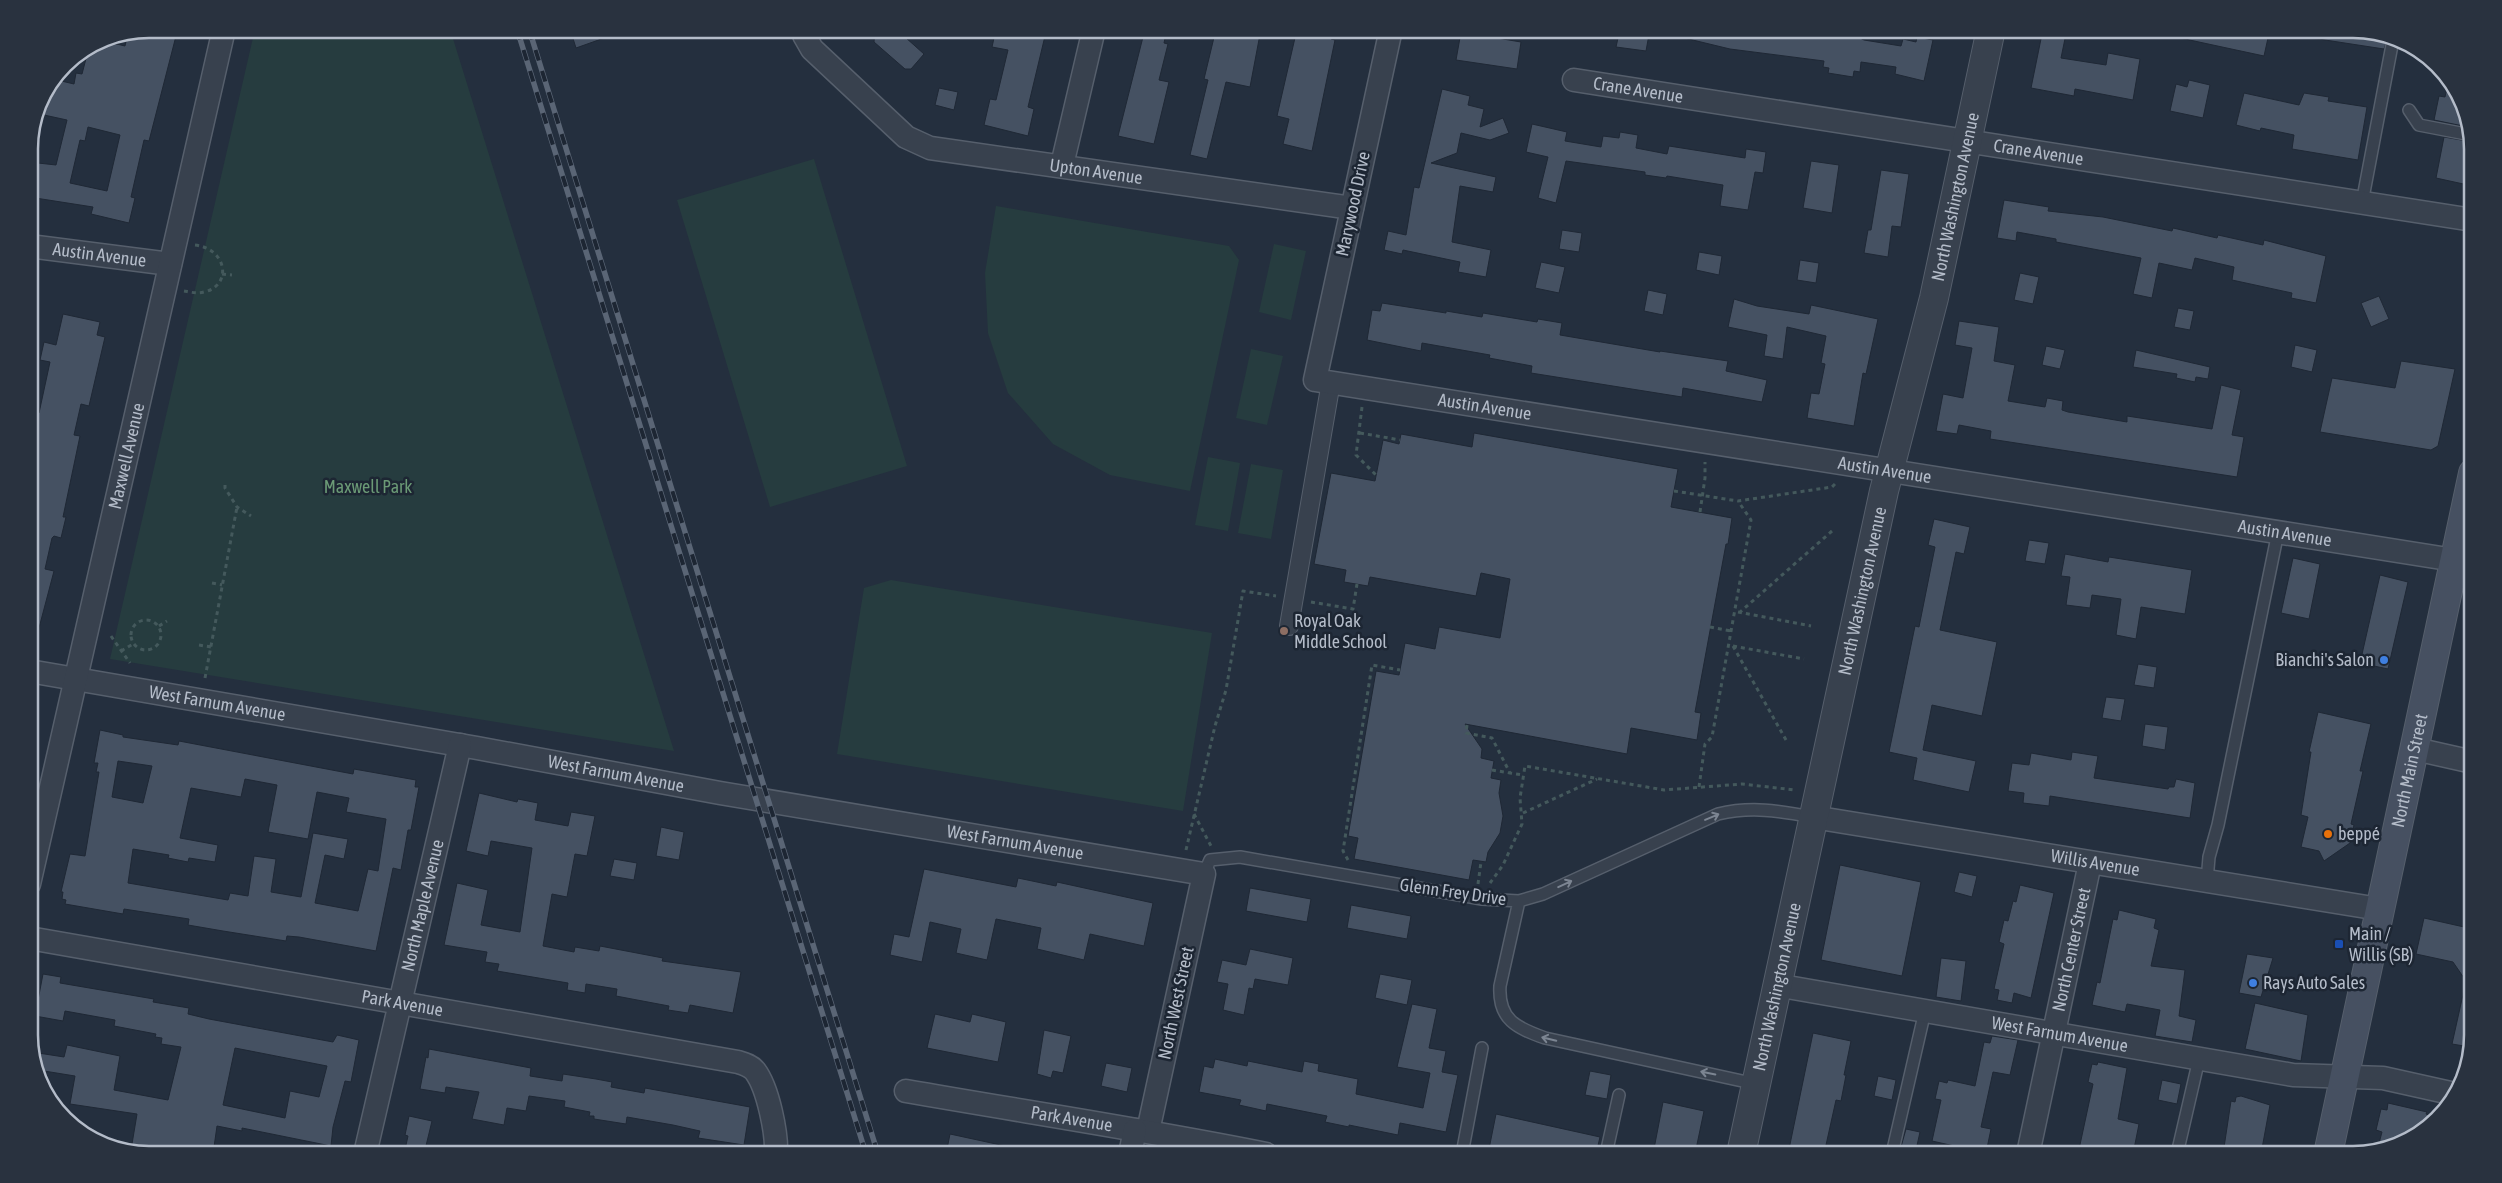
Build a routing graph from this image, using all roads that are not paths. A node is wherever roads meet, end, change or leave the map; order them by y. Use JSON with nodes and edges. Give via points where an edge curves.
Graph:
{"nodes":[{"id":1,"x":222,"y":38,"type":"edge"},
{"id":2,"x":806,"y":38,"type":"edge"},
{"id":3,"x":1092,"y":38,"type":"edge"},
{"id":4,"x":1389,"y":38,"type":"edge"},
{"id":5,"x":1989,"y":38,"type":"edge"},
{"id":6,"x":2392,"y":45,"type":"edge"},
{"id":7,"x":1574,"y":80,"type":"dead end"},
{"id":8,"x":2410,"y":110,"type":"dead end"},
{"id":9,"x":2463,"y":133,"type":"edge"},
{"id":10,"x":1968,"y":142,"type":"junction"},
{"id":11,"x":1062,"y":165,"type":"junction"},
{"id":12,"x":2362,"y":203,"type":"junction"},
{"id":13,"x":1352,"y":208,"type":"junction"},
{"id":14,"x":2464,"y":219,"type":"edge"},
{"id":15,"x":38,"y":247,"type":"edge"},
{"id":16,"x":170,"y":264,"type":"junction"},
{"id":17,"x":1323,"y":381,"type":"junction"},
{"id":18,"x":1889,"y":472,"type":"junction"},
{"id":19,"x":2464,"y":514,"type":"edge"},
{"id":20,"x":2278,"y":532,"type":"junction"},
{"id":21,"x":2454,"y":560,"type":"junction"},
{"id":22,"x":1289,"y":626,"type":"dead end"},
{"id":23,"x":38,"y":673,"type":"edge"},
{"id":24,"x":76,"y":679,"type":"junction"},
{"id":25,"x":460,"y":745,"type":"junction"},
{"id":26,"x":2414,"y":749,"type":"junction"},
{"id":27,"x":2464,"y":760,"type":"edge"},
{"id":28,"x":1813,"y":818,"type":"junction"},
{"id":29,"x":38,"y":845,"type":"edge"},
{"id":30,"x":2090,"y":863,"type":"junction"},
{"id":31,"x":1204,"y":874,"type":"junction"},
{"id":32,"x":2207,"y":881,"type":"junction"},
{"id":33,"x":1519,"y":901,"type":"junction"},
{"id":34,"x":2379,"y":909,"type":"junction"},
{"id":35,"x":38,"y":940,"type":"edge"},
{"id":36,"x":1776,"y":984,"type":"junction"},
{"id":37,"x":400,"y":1003,"type":"junction"},
{"id":38,"x":1925,"y":1012,"type":"junction"},
{"id":39,"x":2054,"y":1034,"type":"junction"},
{"id":40,"x":1482,"y":1048,"type":"dead end"},
{"id":41,"x":2198,"y":1058,"type":"junction"},
{"id":42,"x":2344,"y":1078,"type":"junction"},
{"id":43,"x":1756,"y":1084,"type":"junction"},
{"id":44,"x":906,"y":1091,"type":"dead end"},
{"id":45,"x":2448,"y":1093,"type":"edge"},
{"id":46,"x":1619,"y":1095,"type":"dead end"},
{"id":47,"x":1142,"y":1130,"type":"junction"},
{"id":48,"x":367,"y":1146,"type":"edge"},
{"id":49,"x":775,"y":1146,"type":"edge"},
{"id":50,"x":1134,"y":1146,"type":"edge"},
{"id":51,"x":1225,"y":1146,"type":"edge"},
{"id":52,"x":1464,"y":1146,"type":"edge"},
{"id":53,"x":1608,"y":1146,"type":"edge"},
{"id":54,"x":1743,"y":1146,"type":"edge"},
{"id":55,"x":1894,"y":1146,"type":"edge"},
{"id":56,"x":2030,"y":1146,"type":"edge"},
{"id":57,"x":2179,"y":1146,"type":"edge"},
{"id":58,"x":2330,"y":1146,"type":"edge"}],
"edges":[{"from":1,"to":16,"type":"street","name":"Maxwell Avenue"},
{"from":2,"to":11,"type":"street","name":"Upton Avenue","via":[[812,49],[917,144]]},
{"from":3,"to":11,"type":"street"},
{"from":4,"to":13,"type":"street","name":"Marywood Drive"},
{"from":5,"to":10,"type":"street","name":"North Washington Avenue"},
{"from":6,"to":12,"type":"lane"},
{"from":7,"to":10,"type":"street","name":"Crane Avenue"},
{"from":8,"to":9,"type":"lane","via":[[2419,125]]},
{"from":10,"to":12,"type":"street","name":"Crane Avenue"},
{"from":10,"to":18,"type":"street","name":"North Washington Avenue","via":[[1934,298]]},
{"from":11,"to":13,"type":"street","name":"Upton Avenue"},
{"from":12,"to":14,"type":"street","name":"Crane Avenue"},
{"from":13,"to":17,"type":"street","name":"Marywood Drive"},
{"from":15,"to":16,"type":"street","name":"Austin Avenue"},
{"from":16,"to":24,"type":"street","name":"Maxwell Avenue"},
{"from":17,"to":18,"type":"street","name":"Austin Avenue"},
{"from":17,"to":22,"type":"street"},
{"from":18,"to":20,"type":"street","name":"Austin Avenue"},
{"from":18,"to":28,"type":"street","name":"North Washington Avenue"},
{"from":19,"to":21,"type":"main road","name":"North Main Street"},
{"from":20,"to":21,"type":"street","name":"Austin Avenue"},
{"from":20,"to":32,"type":"lane","via":[[2209,857]]},
{"from":21,"to":26,"type":"main road","name":"North Main Street"},
{"from":23,"to":24,"type":"street","name":"West Farnum Avenue"},
{"from":24,"to":25,"type":"street","name":"West Farnum Avenue"},
{"from":24,"to":29,"type":"street","name":"Maxwell Avenue"},
{"from":25,"to":31,"type":"street","name":"West Farnum Avenue","via":[[720,793]]},
{"from":25,"to":37,"type":"street","name":"North Maple Avenue"},
{"from":26,"to":27,"type":"street"},
{"from":26,"to":34,"type":"main road","name":"North Main Street"},
{"from":28,"to":30,"type":"street","name":"Willis Avenue"},
{"from":33,"to":28,"type":"lane","name":"Glenn Frey Drive","one_way":true,"via":[[1543,894],[1718,814],[1760,808]]},
{"from":28,"to":36,"type":"street","name":"North Washington Avenue"},
{"from":30,"to":32,"type":"street","name":"Willis Avenue"},
{"from":30,"to":39,"type":"street","name":"North Center Street"},
{"from":31,"to":33,"type":"lane","name":"Glenn Frey Drive","via":[[1210,860],[1240,857],[1482,899]]},
{"from":31,"to":47,"type":"street","name":"North West Street"},
{"from":32,"to":34,"type":"street","name":"Willis Avenue"},
{"from":43,"to":33,"type":"lane","one_way":true,"via":[[1545,1038],[1513,1023],[1504,1013],[1499,993]]},
{"from":34,"to":42,"type":"main road","name":"North Main Street"},
{"from":35,"to":37,"type":"street","name":"Park Avenue"},
{"from":36,"to":38,"type":"street","name":"West Farnum Avenue"},
{"from":36,"to":43,"type":"street","name":"North Washington Avenue"},
{"from":37,"to":48,"type":"street","name":"North Maple Avenue"},
{"from":37,"to":49,"type":"street","name":"Park Avenue","via":[[749,1066],[756,1072],[774,1124]]},
{"from":38,"to":39,"type":"street","name":"West Farnum Avenue"},
{"from":38,"to":55,"type":"lane"},
{"from":39,"to":41,"type":"street","name":"West Farnum Avenue"},
{"from":39,"to":56,"type":"street","name":"North Center Street"},
{"from":40,"to":52,"type":"lane"},
{"from":41,"to":42,"type":"street","name":"West Farnum Avenue","via":[[2301,1077]]},
{"from":41,"to":57,"type":"lane"},
{"from":42,"to":45,"type":"street","name":"West Farnum Avenue","via":[[2383,1078]]},
{"from":42,"to":58,"type":"main road","name":"North Main Street"},
{"from":43,"to":54,"type":"street","name":"North Washington Avenue"},
{"from":44,"to":47,"type":"street","name":"Park Avenue"},
{"from":46,"to":53,"type":"lane"},
{"from":47,"to":50,"type":"street","name":"North West Street"},
{"from":47,"to":51,"type":"street","name":"Park Avenue"}]}
